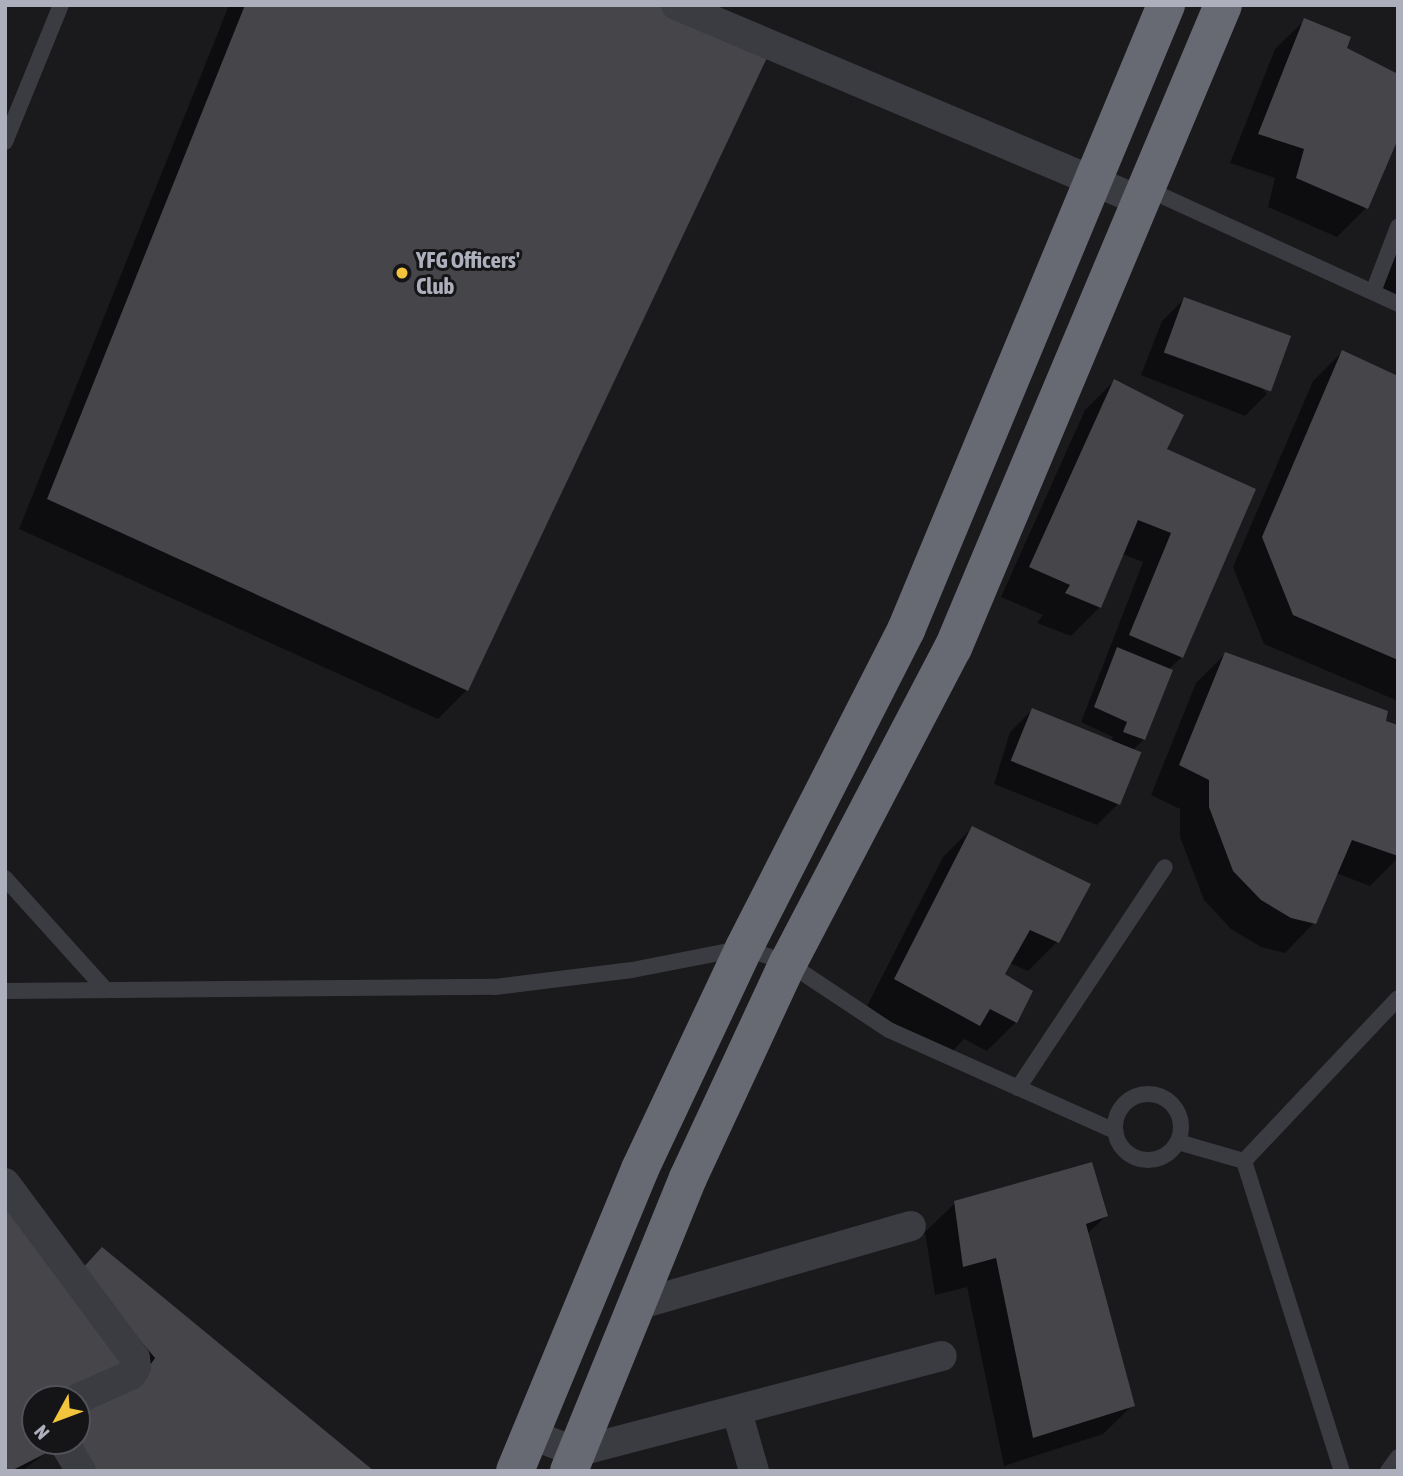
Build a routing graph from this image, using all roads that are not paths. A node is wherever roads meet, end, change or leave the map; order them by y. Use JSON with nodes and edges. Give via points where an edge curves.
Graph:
{"nodes":[{"id":1,"x":61,"y":5,"type":"edge"},
{"id":2,"x":676,"y":5,"type":"edge"},
{"id":3,"x":1166,"y":5,"type":"edge"},
{"id":4,"x":1223,"y":5,"type":"edge"},
{"id":5,"x":5,"y":142,"type":"edge"},
{"id":6,"x":1090,"y":181,"type":"junction"},
{"id":7,"x":1140,"y":194,"type":"junction"},
{"id":8,"x":1398,"y":227,"type":"edge"},
{"id":9,"x":1373,"y":292,"type":"junction"},
{"id":10,"x":1398,"y":304,"type":"edge"},
{"id":11,"x":1165,"y":867,"type":"dead end"},
{"id":12,"x":5,"y":878,"type":"edge"},
{"id":13,"x":744,"y":948,"type":"junction"},
{"id":14,"x":788,"y":963,"type":"junction"},
{"id":15,"x":106,"y":990,"type":"junction"},
{"id":16,"x":5,"y":991,"type":"edge"},
{"id":17,"x":1398,"y":998,"type":"edge"},
{"id":18,"x":1018,"y":1088,"type":"junction"},
{"id":19,"x":1115,"y":1130,"type":"junction"},
{"id":20,"x":1178,"y":1142,"type":"junction"},
{"id":21,"x":1244,"y":1161,"type":"junction"},
{"id":22,"x":5,"y":1184,"type":"edge"},
{"id":23,"x":911,"y":1226,"type":"dead end"},
{"id":24,"x":637,"y":1305,"type":"junction"},
{"id":25,"x":942,"y":1356,"type":"dead end"},
{"id":26,"x":91,"y":1393,"type":"edge"},
{"id":27,"x":737,"y":1412,"type":"junction"},
{"id":28,"x":530,"y":1434,"type":"junction"},
{"id":29,"x":71,"y":1455,"type":"edge"},
{"id":30,"x":1398,"y":1457,"type":"edge"},
{"id":31,"x":573,"y":1462,"type":"edge"},
{"id":32,"x":81,"y":1471,"type":"edge"},
{"id":33,"x":515,"y":1471,"type":"edge"},
{"id":34,"x":754,"y":1471,"type":"edge"},
{"id":35,"x":1342,"y":1471,"type":"edge"},
{"id":36,"x":1388,"y":1471,"type":"edge"}],
"edges":[{"from":1,"to":5,"type":"lane"},
{"from":2,"to":6,"type":"street"},
{"from":3,"to":6,"type":"highway"},
{"from":4,"to":7,"type":"highway"},
{"from":6,"to":7,"type":"street"},
{"from":6,"to":13,"type":"highway","via":[[906,630]]},
{"from":7,"to":9,"type":"lane"},
{"from":7,"to":14,"type":"highway","via":[[953,648]]},
{"from":8,"to":9,"type":"lane"},
{"from":9,"to":10,"type":"lane"},
{"from":11,"to":18,"type":"lane"},
{"from":12,"to":15,"type":"lane"},
{"from":13,"to":14,"type":"lane"},
{"from":13,"to":15,"type":"lane","via":[[632,970],[495,987]]},
{"from":13,"to":28,"type":"highway","via":[[640,1169]]},
{"from":14,"to":18,"type":"lane","via":[[889,1030]]},
{"from":14,"to":24,"type":"highway","via":[[688,1178]]},
{"from":15,"to":16,"type":"lane"},
{"from":17,"to":21,"type":"lane"},
{"from":18,"to":19,"type":"lane"},
{"from":19,"to":20,"type":"lane","via":[[1124,1149],[1141,1160],[1162,1158]]},
{"from":19,"to":20,"type":"lane","via":[[1126,1103],[1147,1093],[1158,1095],[1177,1109],[1181,1120]]},
{"from":20,"to":21,"type":"lane"},
{"from":21,"to":35,"type":"lane"},
{"from":22,"to":26,"type":"street","via":[[135,1358],[131,1375]]},
{"from":23,"to":24,"type":"street"},
{"from":24,"to":31,"type":"highway"},
{"from":25,"to":27,"type":"street"},
{"from":27,"to":31,"type":"street"},
{"from":27,"to":34,"type":"street"},
{"from":28,"to":31,"type":"street"},
{"from":28,"to":33,"type":"highway"},
{"from":29,"to":32,"type":"street"},
{"from":30,"to":36,"type":"lane"}]}
